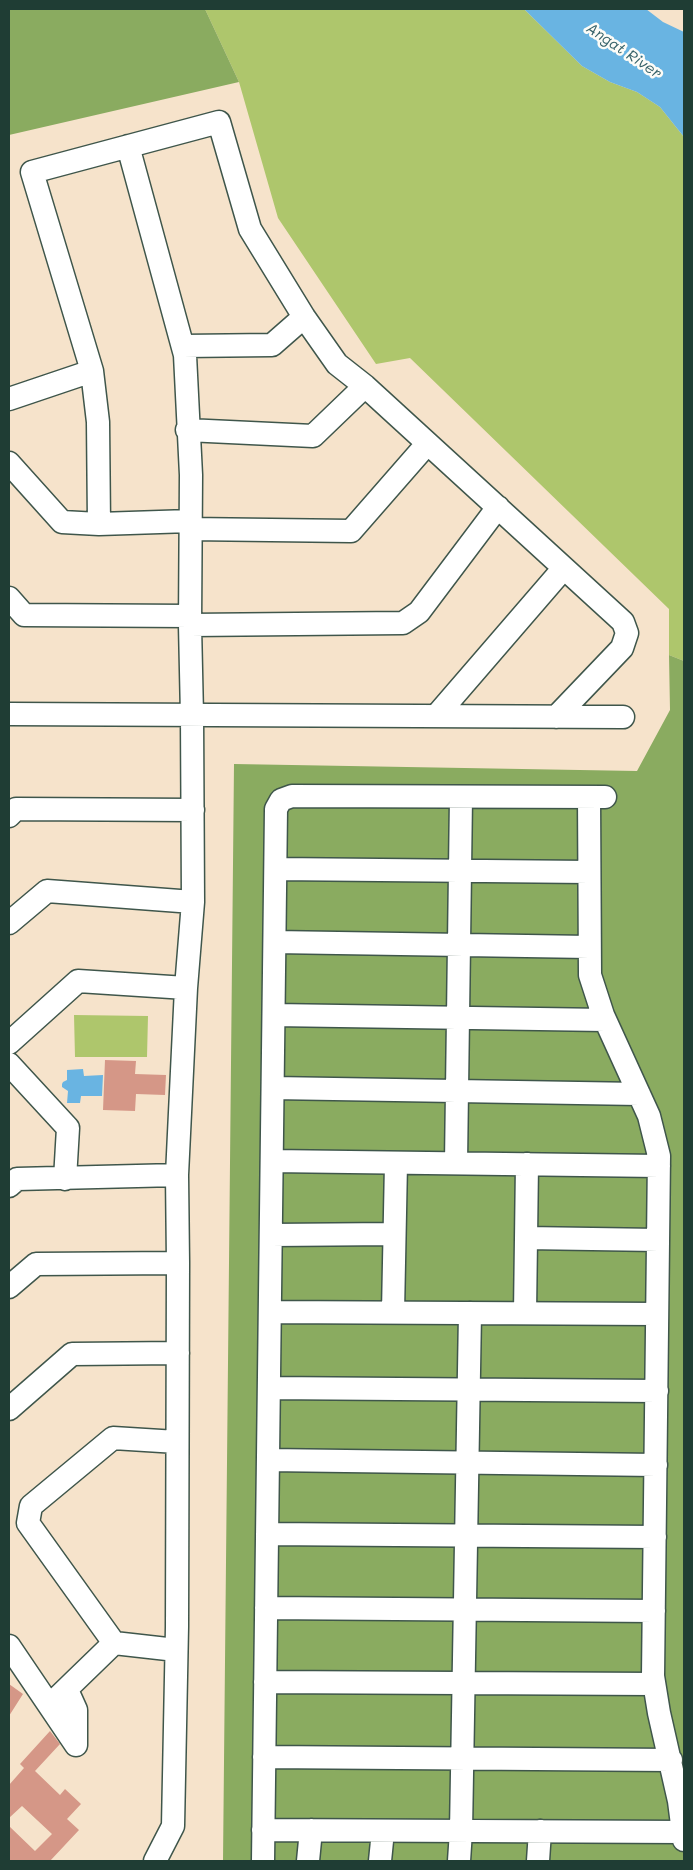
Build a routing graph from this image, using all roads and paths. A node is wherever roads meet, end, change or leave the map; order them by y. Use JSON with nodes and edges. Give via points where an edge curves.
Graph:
{"nodes":[{"id":1,"x":128,"y":146,"type":"junction"},
{"id":2,"x":304,"y":317,"type":"junction"},
{"id":3,"x":182,"y":346,"type":"junction"},
{"id":4,"x":92,"y":371,"type":"junction"},
{"id":5,"x":365,"y":386,"type":"junction"},
{"id":6,"x":9,"y":399,"type":"edge"},
{"id":7,"x":187,"y":430,"type":"junction"},
{"id":8,"x":427,"y":444,"type":"junction"},
{"id":9,"x":9,"y":463,"type":"edge"},
{"id":10,"x":498,"y":507,"type":"junction"},
{"id":11,"x":99,"y":524,"type":"junction"},
{"id":12,"x":190,"y":525,"type":"junction"},
{"id":13,"x":564,"y":568,"type":"junction"},
{"id":14,"x":9,"y":598,"type":"edge"},
{"id":15,"x":190,"y":621,"type":"junction"},
{"id":16,"x":9,"y":714,"type":"edge"},
{"id":17,"x":437,"y":715,"type":"junction"},
{"id":18,"x":192,"y":716,"type":"junction"},
{"id":19,"x":556,"y":717,"type":"junction"},
{"id":20,"x":623,"y":718,"type":"dead end"},
{"id":21,"x":461,"y":796,"type":"junction"},
{"id":22,"x":192,"y":810,"type":"junction"},
{"id":23,"x":9,"y":816,"type":"edge"},
{"id":24,"x":276,"y":870,"type":"junction"},
{"id":25,"x":460,"y":871,"type":"junction"},
{"id":26,"x":589,"y":872,"type":"junction"},
{"id":27,"x":193,"y":902,"type":"junction"},
{"id":28,"x":9,"y":923,"type":"edge"},
{"id":29,"x":274,"y":942,"type":"junction"},
{"id":30,"x":459,"y":945,"type":"junction"},
{"id":31,"x":589,"y":948,"type":"junction"},
{"id":32,"x":186,"y":988,"type":"junction"},
{"id":33,"x":274,"y":1015,"type":"junction"},
{"id":34,"x":458,"y":1018,"type":"junction"},
{"id":35,"x":605,"y":1020,"type":"junction"},
{"id":36,"x":9,"y":1043,"type":"edge"},
{"id":37,"x":9,"y":1064,"type":"edge"},
{"id":38,"x":273,"y":1088,"type":"junction"},
{"id":39,"x":457,"y":1091,"type":"junction"},
{"id":40,"x":639,"y":1094,"type":"junction"},
{"id":41,"x":272,"y":1161,"type":"junction"},
{"id":42,"x":396,"y":1162,"type":"junction"},
{"id":43,"x":456,"y":1164,"type":"junction"},
{"id":44,"x":526,"y":1164,"type":"junction"},
{"id":45,"x":659,"y":1166,"type":"junction"},
{"id":46,"x":177,"y":1175,"type":"junction"},
{"id":47,"x":65,"y":1179,"type":"junction"},
{"id":48,"x":9,"y":1186,"type":"edge"},
{"id":49,"x":394,"y":1234,"type":"junction"},
{"id":50,"x":271,"y":1235,"type":"junction"},
{"id":51,"x":526,"y":1238,"type":"junction"},
{"id":52,"x":658,"y":1240,"type":"junction"},
{"id":53,"x":178,"y":1263,"type":"junction"},
{"id":54,"x":9,"y":1287,"type":"edge"},
{"id":55,"x":270,"y":1312,"type":"junction"},
{"id":56,"x":393,"y":1312,"type":"junction"},
{"id":57,"x":470,"y":1313,"type":"junction"},
{"id":58,"x":526,"y":1313,"type":"junction"},
{"id":59,"x":657,"y":1314,"type":"junction"},
{"id":60,"x":178,"y":1353,"type":"junction"},
{"id":61,"x":269,"y":1388,"type":"junction"},
{"id":62,"x":468,"y":1390,"type":"junction"},
{"id":63,"x":656,"y":1392,"type":"junction"},
{"id":64,"x":9,"y":1409,"type":"edge"},
{"id":65,"x":178,"y":1442,"type":"junction"},
{"id":66,"x":268,"y":1460,"type":"junction"},
{"id":67,"x":467,"y":1463,"type":"junction"},
{"id":68,"x":656,"y":1465,"type":"junction"},
{"id":69,"x":267,"y":1534,"type":"junction"},
{"id":70,"x":466,"y":1535,"type":"junction"},
{"id":71,"x":655,"y":1537,"type":"junction"},
{"id":72,"x":266,"y":1608,"type":"junction"},
{"id":73,"x":465,"y":1610,"type":"junction"},
{"id":74,"x":654,"y":1611,"type":"junction"},
{"id":75,"x":114,"y":1643,"type":"junction"},
{"id":76,"x":9,"y":1646,"type":"edge"},
{"id":77,"x":176,"y":1650,"type":"junction"},
{"id":78,"x":265,"y":1682,"type":"junction"},
{"id":79,"x":464,"y":1683,"type":"junction"},
{"id":80,"x":654,"y":1684,"type":"junction"},
{"id":81,"x":67,"y":1690,"type":"junction"},
{"id":82,"x":50,"y":1705,"type":"junction"},
{"id":83,"x":264,"y":1757,"type":"junction"},
{"id":84,"x":462,"y":1758,"type":"junction"},
{"id":85,"x":670,"y":1760,"type":"junction"},
{"id":86,"x":263,"y":1830,"type":"junction"},
{"id":87,"x":312,"y":1830,"type":"junction"},
{"id":88,"x":383,"y":1830,"type":"junction"},
{"id":89,"x":461,"y":1831,"type":"junction"},
{"id":90,"x":540,"y":1831,"type":"junction"},
{"id":91,"x":684,"y":1836,"type":"edge"},
{"id":92,"x":155,"y":1861,"type":"edge"},
{"id":93,"x":263,"y":1861,"type":"edge"},
{"id":94,"x":308,"y":1861,"type":"edge"},
{"id":95,"x":380,"y":1861,"type":"edge"},
{"id":96,"x":459,"y":1861,"type":"edge"},
{"id":97,"x":538,"y":1861,"type":"edge"}],
"edges":[{"from":1,"to":2,"type":"street","via":[[219,122],[250,229]]},
{"from":1,"to":3,"type":"street"},
{"from":1,"to":4,"type":"street","via":[[32,172]]},
{"from":2,"to":3,"type":"street","via":[[272,346]]},
{"from":2,"to":5,"type":"street","via":[[337,364]]},
{"from":3,"to":7,"type":"street"},
{"from":4,"to":6,"type":"street"},
{"from":4,"to":11,"type":"street","via":[[98,422]]},
{"from":5,"to":7,"type":"street","via":[[313,436]]},
{"from":5,"to":8,"type":"street"},
{"from":7,"to":12,"type":"street","via":[[191,475]]},
{"from":8,"to":10,"type":"street"},
{"from":8,"to":12,"type":"street","via":[[352,530]]},
{"from":9,"to":11,"type":"street","via":[[62,522]]},
{"from":10,"to":13,"type":"street"},
{"from":10,"to":15,"type":"street","via":[[419,612],[403,623]]},
{"from":11,"to":12,"type":"street"},
{"from":12,"to":15,"type":"street"},
{"from":13,"to":17,"type":"street"},
{"from":13,"to":19,"type":"street","via":[[622,622],[626,633],[622,648]]},
{"from":14,"to":15,"type":"street","via":[[24,615]]},
{"from":15,"to":18,"type":"street"},
{"from":16,"to":18,"type":"street"},
{"from":17,"to":18,"type":"street"},
{"from":17,"to":19,"type":"street"},
{"from":18,"to":22,"type":"street"},
{"from":19,"to":20,"type":"street"},
{"from":21,"to":24,"type":"street","via":[[287,797],[276,809]]},
{"from":21,"to":25,"type":"street"},
{"from":21,"to":26,"type":"street","via":[[597,797]]},
{"from":22,"to":23,"type":"street","via":[[16,808]]},
{"from":22,"to":27,"type":"street"},
{"from":24,"to":25,"type":"street"},
{"from":24,"to":29,"type":"street"},
{"from":25,"to":26,"type":"street"},
{"from":25,"to":30,"type":"street"},
{"from":26,"to":31,"type":"street"},
{"from":27,"to":28,"type":"street","via":[[47,891]]},
{"from":27,"to":32,"type":"street"},
{"from":29,"to":30,"type":"street"},
{"from":29,"to":33,"type":"street"},
{"from":30,"to":31,"type":"street"},
{"from":30,"to":34,"type":"street"},
{"from":31,"to":35,"type":"street","via":[[590,975]]},
{"from":32,"to":36,"type":"street","via":[[78,981]]},
{"from":32,"to":46,"type":"street"},
{"from":33,"to":34,"type":"street"},
{"from":33,"to":38,"type":"street"},
{"from":34,"to":35,"type":"street"},
{"from":34,"to":39,"type":"street"},
{"from":35,"to":40,"type":"street"},
{"from":37,"to":47,"type":"street","via":[[68,1128]]},
{"from":38,"to":39,"type":"street"},
{"from":38,"to":41,"type":"street"},
{"from":39,"to":40,"type":"street"},
{"from":39,"to":43,"type":"street"},
{"from":40,"to":45,"type":"street","via":[[654,1131]]},
{"from":41,"to":42,"type":"street"},
{"from":41,"to":50,"type":"street"},
{"from":42,"to":43,"type":"street"},
{"from":42,"to":49,"type":"street"},
{"from":43,"to":44,"type":"street"},
{"from":44,"to":45,"type":"street"},
{"from":44,"to":51,"type":"street"},
{"from":45,"to":52,"type":"street"},
{"from":46,"to":47,"type":"street"},
{"from":46,"to":53,"type":"street"},
{"from":47,"to":48,"type":"street","via":[[17,1179]]},
{"from":49,"to":50,"type":"street"},
{"from":49,"to":56,"type":"street"},
{"from":50,"to":55,"type":"street"},
{"from":51,"to":52,"type":"street"},
{"from":51,"to":58,"type":"street"},
{"from":52,"to":59,"type":"street"},
{"from":53,"to":54,"type":"street","via":[[36,1264]]},
{"from":53,"to":60,"type":"street"},
{"from":55,"to":56,"type":"street"},
{"from":55,"to":61,"type":"street"},
{"from":56,"to":57,"type":"street"},
{"from":57,"to":58,"type":"street"},
{"from":57,"to":62,"type":"street"},
{"from":58,"to":59,"type":"street"},
{"from":59,"to":63,"type":"street"},
{"from":60,"to":64,"type":"street","via":[[72,1354]]},
{"from":60,"to":65,"type":"street"},
{"from":61,"to":62,"type":"street"},
{"from":61,"to":66,"type":"street"},
{"from":62,"to":63,"type":"street"},
{"from":62,"to":67,"type":"street"},
{"from":63,"to":68,"type":"street"},
{"from":65,"to":75,"type":"street","via":[[113,1438],[31,1506],[28,1522]]},
{"from":65,"to":77,"type":"street"},
{"from":66,"to":67,"type":"street"},
{"from":66,"to":69,"type":"street"},
{"from":67,"to":68,"type":"street"},
{"from":67,"to":70,"type":"street"},
{"from":68,"to":71,"type":"street"},
{"from":69,"to":70,"type":"street"},
{"from":69,"to":72,"type":"street"},
{"from":70,"to":71,"type":"street"},
{"from":70,"to":73,"type":"street"},
{"from":71,"to":74,"type":"street"},
{"from":72,"to":73,"type":"street"},
{"from":72,"to":78,"type":"street"},
{"from":73,"to":74,"type":"street"},
{"from":73,"to":79,"type":"street"},
{"from":74,"to":80,"type":"street"},
{"from":75,"to":77,"type":"street"},
{"from":75,"to":81,"type":"street"},
{"from":76,"to":82,"type":"street"},
{"from":77,"to":92,"type":"street","via":[[173,1826]]},
{"from":78,"to":79,"type":"street"},
{"from":78,"to":83,"type":"street"},
{"from":79,"to":80,"type":"street"},
{"from":79,"to":84,"type":"street"},
{"from":80,"to":85,"type":"street"},
{"from":81,"to":82,"type":"street"},
{"from":81,"to":82,"type":"street","via":[[76,1710],[76,1745]]},
{"from":83,"to":84,"type":"street"},
{"from":83,"to":86,"type":"street"},
{"from":84,"to":85,"type":"street"},
{"from":84,"to":89,"type":"street"},
{"from":85,"to":91,"type":"street"},
{"from":86,"to":87,"type":"street"},
{"from":86,"to":93,"type":"street"},
{"from":87,"to":88,"type":"street"},
{"from":87,"to":94,"type":"street"},
{"from":88,"to":89,"type":"street"},
{"from":88,"to":95,"type":"street"},
{"from":89,"to":90,"type":"street"},
{"from":89,"to":96,"type":"street"},
{"from":90,"to":91,"type":"street"},
{"from":90,"to":97,"type":"street"}]}
